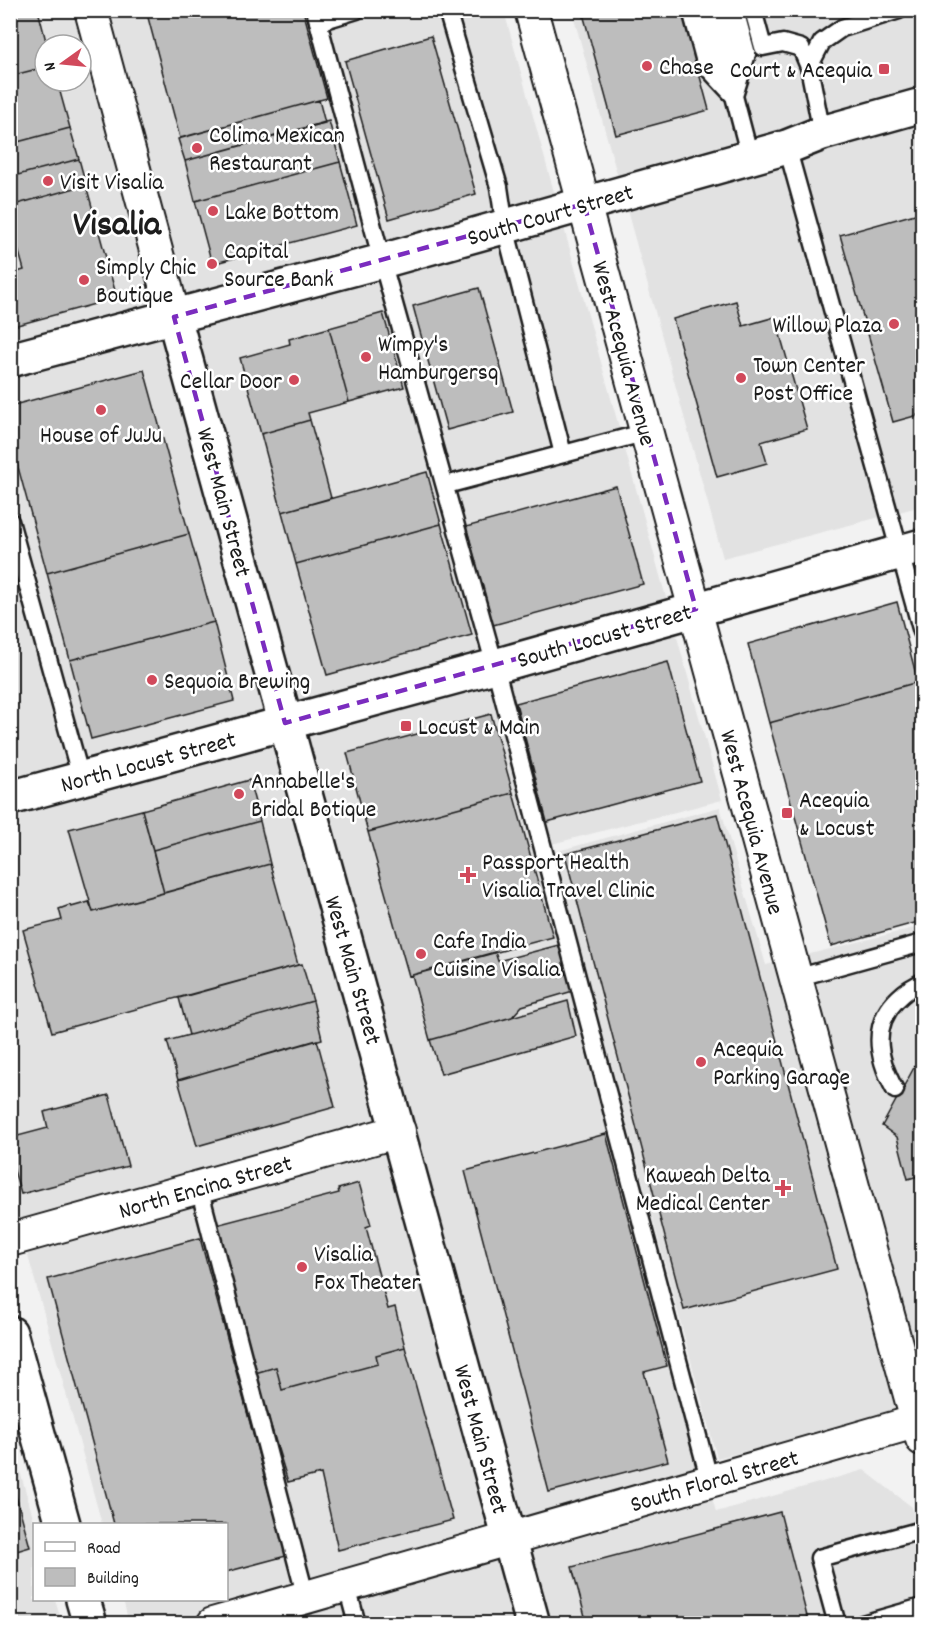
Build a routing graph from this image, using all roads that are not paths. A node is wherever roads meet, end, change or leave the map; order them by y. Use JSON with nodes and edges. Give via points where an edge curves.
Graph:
{"nodes":[{"id":1,"x":91,"y":10,"type":"edge"},
{"id":2,"x":357,"y":10,"type":"edge"},
{"id":3,"x":447,"y":10,"type":"edge"},
{"id":4,"x":531,"y":10,"type":"edge"},
{"id":5,"x":691,"y":10,"type":"edge"},
{"id":6,"x":707,"y":10,"type":"edge"},
{"id":7,"x":721,"y":10,"type":"edge"},
{"id":8,"x":735,"y":10,"type":"edge"},
{"id":9,"x":753,"y":10,"type":"edge"},
{"id":10,"x":899,"y":10,"type":"edge"},
{"id":11,"x":316,"y":16,"type":"edge"},
{"id":12,"x":809,"y":67,"type":"junction"},
{"id":13,"x":734,"y":88,"type":"junction"},
{"id":14,"x":922,"y":105,"type":"edge"},
{"id":15,"x":822,"y":133,"type":"junction"},
{"id":16,"x":787,"y":147,"type":"junction"},
{"id":17,"x":750,"y":157,"type":"junction"},
{"id":18,"x":584,"y":204,"type":"junction"},
{"id":19,"x":505,"y":227,"type":"junction"},
{"id":20,"x":382,"y":261,"type":"junction"},
{"id":21,"x":174,"y":317,"type":"junction"},
{"id":22,"x":10,"y":360,"type":"edge"},
{"id":23,"x":647,"y":432,"type":"junction"},
{"id":24,"x":563,"y":454,"type":"junction"},
{"id":25,"x":446,"y":485,"type":"junction"},
{"id":26,"x":10,"y":521,"type":"edge"},
{"id":27,"x":911,"y":549,"type":"edge"},
{"id":28,"x":696,"y":609,"type":"junction"},
{"id":29,"x":922,"y":632,"type":"edge"},
{"id":30,"x":495,"y":666,"type":"junction"},
{"id":31,"x":285,"y":723,"type":"junction"},
{"id":32,"x":81,"y":778,"type":"junction"},
{"id":33,"x":10,"y":798,"type":"edge"},
{"id":34,"x":922,"y":943,"type":"edge"},
{"id":35,"x":796,"y":978,"type":"junction"},
{"id":36,"x":922,"y":982,"type":"edge"},
{"id":37,"x":895,"y":1090,"type":"dead end"},
{"id":38,"x":399,"y":1131,"type":"junction"},
{"id":39,"x":199,"y":1188,"type":"junction"},
{"id":40,"x":10,"y":1240,"type":"edge"},
{"id":41,"x":10,"y":1333,"type":"edge"},
{"id":42,"x":916,"y":1388,"type":"edge"},
{"id":43,"x":920,"y":1430,"type":"edge"},
{"id":44,"x":710,"y":1482,"type":"junction"},
{"id":45,"x":63,"y":1523,"type":"edge"},
{"id":46,"x":922,"y":1530,"type":"edge"},
{"id":47,"x":509,"y":1538,"type":"junction"},
{"id":48,"x":346,"y":1587,"type":"junction"},
{"id":49,"x":306,"y":1598,"type":"junction"},
{"id":50,"x":84,"y":1601,"type":"edge"},
{"id":51,"x":922,"y":1607,"type":"edge"},
{"id":52,"x":90,"y":1623,"type":"edge"},
{"id":53,"x":213,"y":1623,"type":"edge"},
{"id":54,"x":357,"y":1623,"type":"edge"},
{"id":55,"x":530,"y":1623,"type":"edge"},
{"id":56,"x":837,"y":1623,"type":"edge"},
{"id":57,"x":862,"y":1623,"type":"edge"}],
"edges":[{"from":1,"to":21,"type":"street"},
{"from":2,"to":11,"type":"lane"},
{"from":3,"to":19,"type":"lane","via":[[499,187]]},
{"from":4,"to":18,"type":"street","name":"West Acequia Avenue"},
{"from":5,"to":13,"type":"lane","via":[[706,66]]},
{"from":6,"to":13,"type":"lane"},
{"from":7,"to":13,"type":"lane"},
{"from":8,"to":13,"type":"lane","via":[[747,54]]},
{"from":9,"to":12,"type":"lane","via":[[763,47],[783,43],[801,48]]},
{"from":10,"to":12,"type":"lane","via":[[842,27],[822,42]]},
{"from":11,"to":20,"type":"lane"},
{"from":12,"to":15,"type":"lane"},
{"from":13,"to":17,"type":"lane"},
{"from":14,"to":15,"type":"main road","name":"South Court Street"},
{"from":15,"to":16,"type":"main road","name":"South Court Street"},
{"from":16,"to":17,"type":"main road","name":"South Court Street"},
{"from":16,"to":27,"type":"lane"},
{"from":17,"to":18,"type":"main road","name":"South Court Street"},
{"from":18,"to":19,"type":"main road","name":"South Court Street"},
{"from":18,"to":23,"type":"street","name":"West Acequia Avenue"},
{"from":19,"to":20,"type":"main road","name":"South Court Street"},
{"from":19,"to":24,"type":"lane"},
{"from":20,"to":21,"type":"main road","name":"South Court Street"},
{"from":20,"to":25,"type":"lane"},
{"from":21,"to":22,"type":"main road","name":"South Court Street"},
{"from":21,"to":31,"type":"main road","name":"West Main Street"},
{"from":23,"to":24,"type":"lane"},
{"from":23,"to":28,"type":"street","name":"West Acequia Avenue"},
{"from":24,"to":25,"type":"lane"},
{"from":25,"to":30,"type":"lane"},
{"from":26,"to":32,"type":"lane"},
{"from":27,"to":28,"type":"main road","name":"South Locust Street"},
{"from":27,"to":29,"type":"lane"},
{"from":28,"to":30,"type":"main road","name":"South Locust Street"},
{"from":28,"to":35,"type":"street","name":"West Acequia Avenue"},
{"from":30,"to":31,"type":"main road","name":"South Locust Street"},
{"from":30,"to":44,"type":"lane"},
{"from":31,"to":32,"type":"main road","name":"North Locust Street"},
{"from":31,"to":38,"type":"main road","name":"West Main Street"},
{"from":32,"to":33,"type":"main road","name":"North Locust Street"},
{"from":34,"to":35,"type":"lane"},
{"from":35,"to":42,"type":"street","name":"West Acequia Avenue"},
{"from":36,"to":37,"type":"lane","via":[[902,995],[884,1016],[878,1042],[884,1069]]},
{"from":38,"to":39,"type":"street","name":"North Encina Street"},
{"from":38,"to":47,"type":"main road","name":"West Main Street"},
{"from":39,"to":40,"type":"street","name":"North Encina Street"},
{"from":39,"to":49,"type":"lane"},
{"from":41,"to":45,"type":"main road"},
{"from":42,"to":43,"type":"street","name":"West Acequia Avenue"},
{"from":43,"to":44,"type":"street","name":"South Floral Street"},
{"from":44,"to":47,"type":"street","name":"South Floral Street"},
{"from":46,"to":56,"type":"lane","via":[[819,1558]]},
{"from":47,"to":48,"type":"street","name":"South Floral Street"},
{"from":47,"to":55,"type":"main road","name":"West Main Street"},
{"from":48,"to":49,"type":"street","name":"South Floral Street"},
{"from":48,"to":54,"type":"lane"},
{"from":49,"to":53,"type":"street","name":"South Floral Street"},
{"from":50,"to":52,"type":"main road"},
{"from":51,"to":57,"type":"lane"}]}
